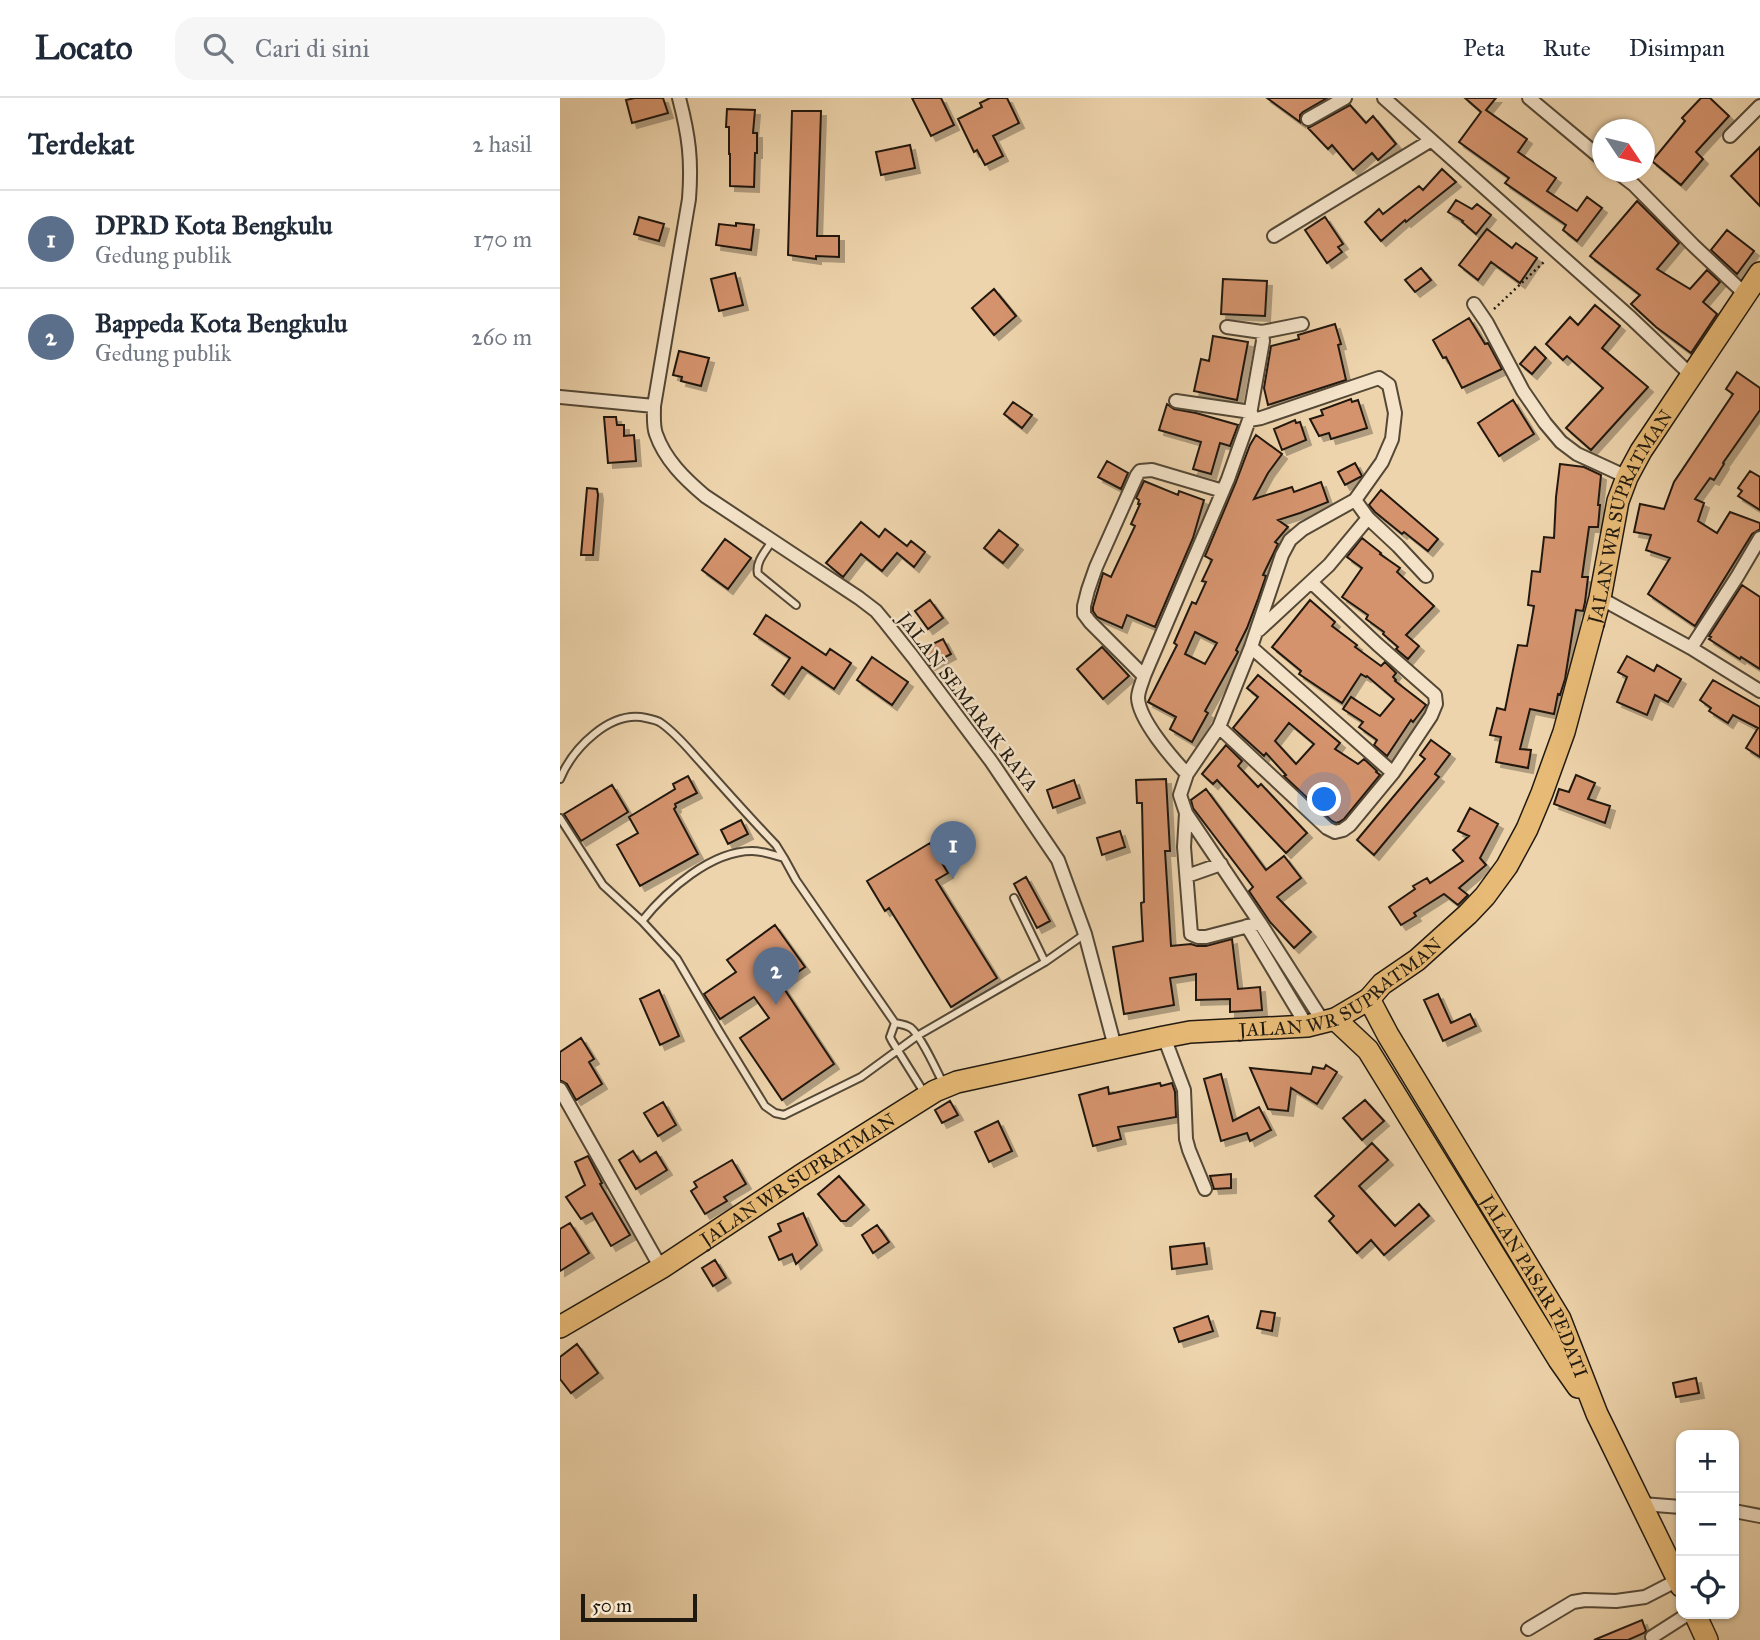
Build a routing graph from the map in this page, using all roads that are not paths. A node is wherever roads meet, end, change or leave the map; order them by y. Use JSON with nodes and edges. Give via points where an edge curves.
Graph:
{"nodes":[{"id":1,"x":679,"y":98,"type":"edge"},
{"id":2,"x":1345,"y":98,"type":"edge"},
{"id":3,"x":1384,"y":98,"type":"edge"},
{"id":4,"x":1529,"y":98,"type":"edge"},
{"id":5,"x":1760,"y":106,"type":"edge"},
{"id":6,"x":1308,"y":119,"type":"dead end"},
{"id":7,"x":1730,"y":136,"type":"dead end"},
{"id":8,"x":1430,"y":141,"type":"junction"},
{"id":9,"x":1592,"y":151,"type":"edge"},
{"id":10,"x":1630,"y":182,"type":"edge"},
{"id":11,"x":1274,"y":236,"type":"dead end"},
{"id":12,"x":1760,"y":273,"type":"edge"},
{"id":13,"x":1745,"y":294,"type":"junction"},
{"id":14,"x":1474,"y":304,"type":"dead end"},
{"id":15,"x":1302,"y":324,"type":"dead end"},
{"id":16,"x":1227,"y":327,"type":"dead end"},
{"id":17,"x":1262,"y":332,"type":"junction"},
{"id":18,"x":1691,"y":375,"type":"junction"},
{"id":19,"x":560,"y":397,"type":"edge"},
{"id":20,"x":1176,"y":401,"type":"dead end"},
{"id":21,"x":654,"y":406,"type":"junction"},
{"id":22,"x":1250,"y":416,"type":"junction"},
{"id":23,"x":1627,"y":477,"type":"junction"},
{"id":24,"x":1223,"y":491,"type":"junction"},
{"id":25,"x":1355,"y":500,"type":"junction"},
{"id":26,"x":1368,"y":518,"type":"junction"},
{"id":27,"x":772,"y":541,"type":"junction"},
{"id":28,"x":1759,"y":543,"type":"edge"},
{"id":29,"x":1426,"y":576,"type":"dead end"},
{"id":30,"x":1311,"y":582,"type":"junction"},
{"id":31,"x":1600,"y":598,"type":"junction"},
{"id":32,"x":796,"y":605,"type":"dead end"},
{"id":33,"x":1256,"y":632,"type":"junction"},
{"id":34,"x":1251,"y":648,"type":"junction"},
{"id":35,"x":1692,"y":648,"type":"junction"},
{"id":36,"x":1144,"y":676,"type":"junction"},
{"id":37,"x":1760,"y":691,"type":"edge"},
{"id":38,"x":1219,"y":727,"type":"junction"},
{"id":39,"x":1393,"y":773,"type":"junction"},
{"id":40,"x":1187,"y":774,"type":"junction"},
{"id":41,"x":560,"y":779,"type":"edge"},
{"id":42,"x":1186,"y":813,"type":"junction"},
{"id":43,"x":560,"y":818,"type":"edge"},
{"id":44,"x":784,"y":858,"type":"junction"},
{"id":45,"x":1221,"y":864,"type":"junction"},
{"id":46,"x":1187,"y":876,"type":"junction"},
{"id":47,"x":1014,"y":898,"type":"dead end"},
{"id":48,"x":642,"y":920,"type":"junction"},
{"id":49,"x":1254,"y":924,"type":"junction"},
{"id":50,"x":1085,"y":934,"type":"junction"},
{"id":51,"x":1045,"y":962,"type":"junction"},
{"id":52,"x":1369,"y":999,"type":"junction"},
{"id":53,"x":895,"y":1023,"type":"junction"},
{"id":54,"x":1322,"y":1023,"type":"junction"},
{"id":55,"x":917,"y":1036,"type":"junction"},
{"id":56,"x":1164,"y":1037,"type":"junction"},
{"id":57,"x":1115,"y":1047,"type":"junction"},
{"id":58,"x":897,"y":1050,"type":"junction"},
{"id":59,"x":560,"y":1089,"type":"edge"},
{"id":60,"x":936,"y":1091,"type":"junction"},
{"id":61,"x":1205,"y":1189,"type":"dead end"},
{"id":62,"x":661,"y":1268,"type":"junction"},
{"id":63,"x":560,"y":1327,"type":"edge"},
{"id":64,"x":1597,"y":1415,"type":"junction"},
{"id":65,"x":1642,"y":1504,"type":"junction"},
{"id":66,"x":1676,"y":1507,"type":"edge"},
{"id":67,"x":1739,"y":1512,"type":"edge"},
{"id":68,"x":1760,"y":1516,"type":"edge"},
{"id":69,"x":1676,"y":1575,"type":"edge"},
{"id":70,"x":1676,"y":1585,"type":"edge"},
{"id":71,"x":1680,"y":1619,"type":"edge"},
{"id":72,"x":1697,"y":1619,"type":"edge"},
{"id":73,"x":1528,"y":1629,"type":"dead end"},
{"id":74,"x":1652,"y":1637,"type":"dead end"},
{"id":75,"x":1707,"y":1640,"type":"edge"}],
"edges":[{"from":1,"to":21,"type":"street","name":"JALAN SEMARAK RAYA","via":[[688,130],[690,188]]},
{"from":2,"to":6,"type":"street"},
{"from":3,"to":8,"type":"street"},
{"from":4,"to":9,"type":"street"},
{"from":5,"to":7,"type":"street"},
{"from":8,"to":11,"type":"street"},
{"from":8,"to":18,"type":"street"},
{"from":10,"to":13,"type":"street"},
{"from":12,"to":13,"type":"highway","name":"JALAN WR SUPRATMAN"},
{"from":13,"to":18,"type":"highway","name":"JALAN WR SUPRATMAN"},
{"from":14,"to":23,"type":"street","via":[[1523,391],[1561,442]]},
{"from":15,"to":17,"type":"street"},
{"from":16,"to":17,"type":"street"},
{"from":17,"to":22,"type":"street"},
{"from":18,"to":23,"type":"highway","name":"JALAN WR SUPRATMAN"},
{"from":19,"to":21,"type":"street"},
{"from":20,"to":22,"type":"street"},
{"from":21,"to":27,"type":"street","name":"JALAN SEMARAK RAYA","via":[[655,432],[666,457],[685,479]]},
{"from":22,"to":24,"type":"street"},
{"from":22,"to":25,"type":"street","via":[[1261,418],[1373,379],[1383,380],[1389,385],[1395,413],[1392,439]]},
{"from":23,"to":31,"type":"highway","name":"JALAN WR SUPRATMAN"},
{"from":24,"to":36,"type":"street"},
{"from":24,"to":36,"type":"street","via":[[1152,470],[1140,471],[1096,567],[1084,614]]},
{"from":25,"to":26,"type":"street"},
{"from":25,"to":33,"type":"street","via":[[1290,540]]},
{"from":26,"to":29,"type":"street"},
{"from":26,"to":30,"type":"street"},
{"from":27,"to":32,"type":"lane","via":[[758,563],[758,574]]},
{"from":27,"to":50,"type":"street","name":"JALAN SEMARAK RAYA","via":[[876,611],[913,657],[1058,860]]},
{"from":28,"to":35,"type":"street"},
{"from":30,"to":33,"type":"street"},
{"from":30,"to":39,"type":"street","via":[[1435,695],[1430,716]]},
{"from":31,"to":35,"type":"street"},
{"from":31,"to":52,"type":"highway","name":"JALAN WR SUPRATMAN","via":[[1564,732],[1542,793],[1507,866],[1468,914]]},
{"from":33,"to":34,"type":"street"},
{"from":34,"to":38,"type":"street"},
{"from":34,"to":39,"type":"street"},
{"from":35,"to":37,"type":"street"},
{"from":36,"to":40,"type":"street","via":[[1138,694],[1147,721]]},
{"from":38,"to":39,"type":"street","via":[[1335,832],[1350,825]]},
{"from":38,"to":40,"type":"street"},
{"from":40,"to":42,"type":"street","via":[[1180,795]]},
{"from":41,"to":44,"type":"lane","via":[[565,767],[600,729],[637,716],[660,721]]},
{"from":42,"to":45,"type":"street"},
{"from":42,"to":46,"type":"street"},
{"from":43,"to":48,"type":"lane","via":[[603,885]]},
{"from":44,"to":48,"type":"lane","via":[[750,851],[723,856],[667,893]]},
{"from":44,"to":53,"type":"lane"},
{"from":45,"to":46,"type":"street"},
{"from":45,"to":49,"type":"street"},
{"from":46,"to":49,"type":"street","via":[[1191,934],[1206,937]]},
{"from":47,"to":51,"type":"lane"},
{"from":48,"to":58,"type":"lane","via":[[677,959],[755,1092],[775,1113],[784,1115],[861,1077]]},
{"from":49,"to":54,"type":"street"},
{"from":50,"to":51,"type":"lane"},
{"from":50,"to":57,"type":"street","name":"JALAN SEMARAK RAYA"},
{"from":51,"to":55,"type":"lane"},
{"from":52,"to":54,"type":"highway","name":"JALAN WR SUPRATMAN"},
{"from":52,"to":64,"type":"highway","name":"JALAN PASAR PEDATI","via":[[1560,1319]]},
{"from":53,"to":55,"type":"lane","via":[[909,1026]]},
{"from":53,"to":58,"type":"lane","via":[[890,1037]]},
{"from":54,"to":56,"type":"highway","name":"JALAN WR SUPRATMAN"},
{"from":54,"to":64,"type":"highway","via":[[1368,1050]]},
{"from":55,"to":58,"type":"lane"},
{"from":55,"to":60,"type":"lane"},
{"from":56,"to":57,"type":"highway","name":"JALAN WR SUPRATMAN"},
{"from":56,"to":61,"type":"street","via":[[1184,1090],[1186,1139]]},
{"from":57,"to":60,"type":"highway","name":"JALAN WR SUPRATMAN","via":[[957,1082]]},
{"from":58,"to":60,"type":"lane"},
{"from":59,"to":62,"type":"street"},
{"from":60,"to":62,"type":"highway","name":"JALAN WR SUPRATMAN"},
{"from":62,"to":63,"type":"highway","name":"JALAN WR SUPRATMAN"},
{"from":64,"to":65,"type":"highway","name":"JALAN PASAR PEDATI"},
{"from":65,"to":66,"type":"street"},
{"from":65,"to":69,"type":"highway","name":"JALAN PASAR PEDATI"},
{"from":67,"to":68,"type":"street"},
{"from":70,"to":73,"type":"street","via":[[1644,1597],[1573,1602]]},
{"from":71,"to":74,"type":"street"},
{"from":72,"to":75,"type":"highway"}]}
